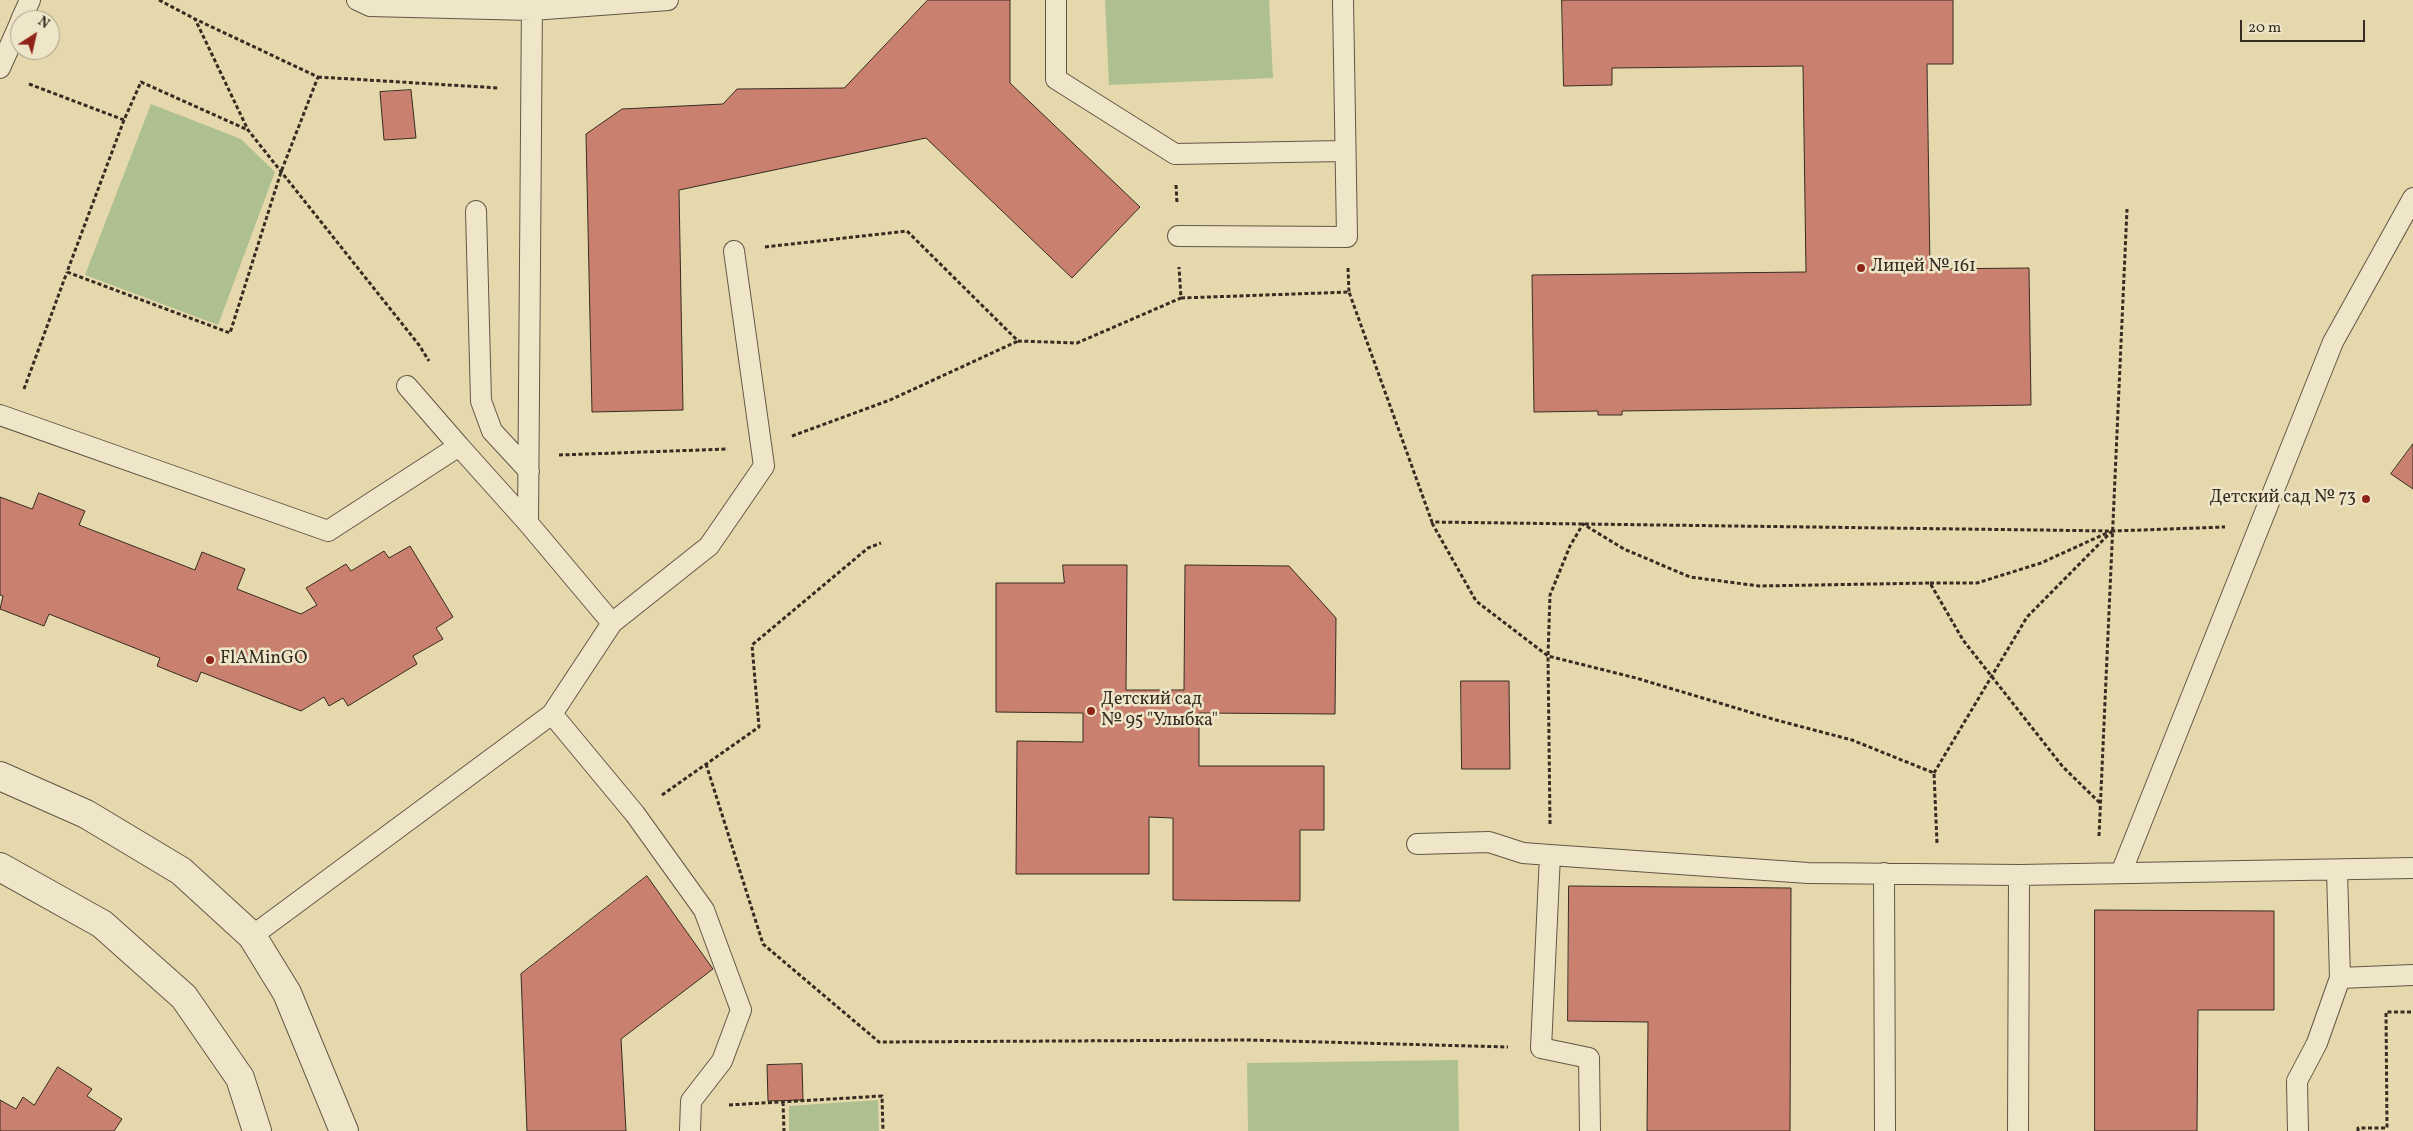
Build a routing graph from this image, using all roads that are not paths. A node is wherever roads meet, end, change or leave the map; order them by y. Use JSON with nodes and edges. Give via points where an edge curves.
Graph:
{"nodes":[{"id":1,"x":358,"y":0,"type":"edge"},
{"id":2,"x":668,"y":0,"type":"edge"},
{"id":3,"x":1056,"y":0,"type":"edge"},
{"id":4,"x":1343,"y":0,"type":"edge"},
{"id":5,"x":532,"y":5,"type":"edge"},
{"id":6,"x":10,"y":46,"type":"edge"},
{"id":7,"x":0,"y":68,"type":"edge"},
{"id":8,"x":1344,"y":151,"type":"junction"},
{"id":9,"x":2413,"y":198,"type":"edge"},
{"id":10,"x":476,"y":211,"type":"dead end"},
{"id":11,"x":1178,"y":236,"type":"road end"},
{"id":12,"x":734,"y":251,"type":"road end"},
{"id":13,"x":407,"y":386,"type":"dead end"},
{"id":14,"x":7,"y":417,"type":"edge"},
{"id":15,"x":459,"y":446,"type":"junction"},
{"id":16,"x":529,"y":471,"type":"junction"},
{"id":17,"x":528,"y":523,"type":"junction"},
{"id":18,"x":612,"y":623,"type":"junction"},
{"id":19,"x":552,"y":714,"type":"junction"},
{"id":20,"x":0,"y":776,"type":"edge"},
{"id":21,"x":1417,"y":844,"type":"dead end"},
{"id":22,"x":1550,"y":855,"type":"junction"},
{"id":23,"x":0,"y":867,"type":"edge"},
{"id":24,"x":2413,"y":868,"type":"edge"},
{"id":25,"x":2337,"y":870,"type":"junction"},
{"id":26,"x":2121,"y":873,"type":"junction"},
{"id":27,"x":1884,"y":874,"type":"junction"},
{"id":28,"x":2019,"y":875,"type":"junction"},
{"id":29,"x":252,"y":936,"type":"junction"},
{"id":30,"x":2413,"y":975,"type":"edge"},
{"id":31,"x":2340,"y":978,"type":"junction"},
{"id":32,"x":257,"y":1131,"type":"edge"},
{"id":33,"x":344,"y":1131,"type":"edge"},
{"id":34,"x":690,"y":1131,"type":"edge"},
{"id":35,"x":1590,"y":1131,"type":"edge"},
{"id":36,"x":1885,"y":1131,"type":"edge"},
{"id":37,"x":2018,"y":1131,"type":"edge"},
{"id":38,"x":2298,"y":1131,"type":"edge"}],
"edges":[{"from":1,"to":5,"type":"lane","via":[[370,6]]},
{"from":2,"to":5,"type":"lane"},
{"from":3,"to":8,"type":"lane","via":[[1056,79],[1175,154]]},
{"from":4,"to":8,"type":"lane"},
{"from":5,"to":16,"type":"lane"},
{"from":6,"to":7,"type":"lane"},
{"from":8,"to":11,"type":"lane","via":[[1348,237]]},
{"from":9,"to":26,"type":"lane","via":[[2333,342]]},
{"from":10,"to":16,"type":"lane","via":[[481,401],[492,431]]},
{"from":12,"to":18,"type":"lane","via":[[764,466],[709,546]]},
{"from":13,"to":15,"type":"lane"},
{"from":14,"to":15,"type":"lane","via":[[328,531]]},
{"from":15,"to":17,"type":"lane"},
{"from":16,"to":17,"type":"lane"},
{"from":17,"to":18,"type":"lane"},
{"from":18,"to":19,"type":"lane"},
{"from":19,"to":29,"type":"lane"},
{"from":19,"to":34,"type":"lane","via":[[635,814],[704,910],[741,1010],[722,1061],[691,1101]]},
{"from":20,"to":29,"type":"street","via":[[86,814],[181,871]]},
{"from":21,"to":22,"type":"lane","via":[[1489,842],[1523,853]]},
{"from":22,"to":27,"type":"lane","via":[[1808,873]]},
{"from":22,"to":35,"type":"lane","via":[[1541,1048],[1589,1058]]},
{"from":23,"to":32,"type":"street","via":[[102,924],[184,997],[240,1078]]},
{"from":24,"to":25,"type":"lane"},
{"from":25,"to":26,"type":"lane"},
{"from":25,"to":31,"type":"lane"},
{"from":26,"to":28,"type":"lane"},
{"from":27,"to":28,"type":"lane"},
{"from":27,"to":36,"type":"lane"},
{"from":28,"to":37,"type":"lane"},
{"from":29,"to":33,"type":"street","via":[[288,994]]},
{"from":30,"to":31,"type":"lane"},
{"from":31,"to":38,"type":"lane","via":[[2317,1043],[2298,1081]]}]}
